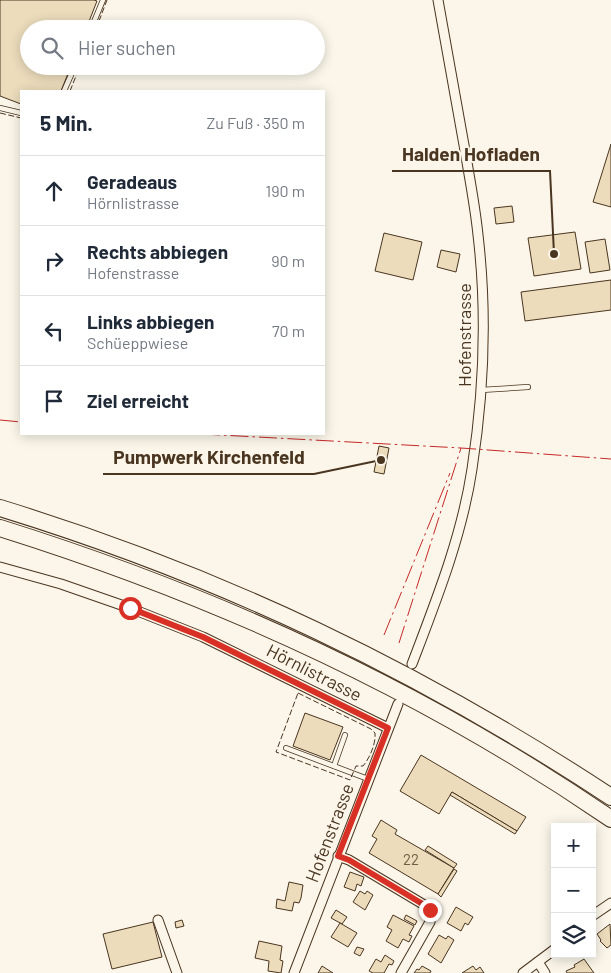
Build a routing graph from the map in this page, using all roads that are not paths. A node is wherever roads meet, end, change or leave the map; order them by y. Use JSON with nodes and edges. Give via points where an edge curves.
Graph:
{"nodes":[{"id":1,"x":103,"y":0,"type":"edge"},
{"id":2,"x":438,"y":0,"type":"edge"},
{"id":3,"x":95,"y":20,"type":"edge"},
{"id":4,"x":71,"y":75,"type":"edge"},
{"id":5,"x":64,"y":90,"type":"edge"},
{"id":6,"x":0,"y":108,"type":"edge"},
{"id":7,"x":20,"y":113,"type":"edge"},
{"id":8,"x":528,"y":388,"type":"dead end"},
{"id":9,"x":481,"y":390,"type":"junction"},
{"id":10,"x":0,"y":508,"type":"edge"},
{"id":11,"x":0,"y":528,"type":"edge"},
{"id":12,"x":0,"y":567,"type":"edge"},
{"id":13,"x":412,"y":664,"type":"dead end"},
{"id":14,"x":398,"y":704,"type":"dead end"},
{"id":15,"x":388,"y":728,"type":"junction"},
{"id":16,"x":345,"y":735,"type":"dead end"},
{"id":17,"x":286,"y":748,"type":"dead end"},
{"id":18,"x":334,"y":766,"type":"junction"},
{"id":19,"x":368,"y":779,"type":"junction"},
{"id":20,"x":611,"y":797,"type":"edge"},
{"id":21,"x":611,"y":819,"type":"edge"},
{"id":22,"x":338,"y":856,"type":"junction"},
{"id":23,"x":611,"y":903,"type":"edge"},
{"id":24,"x":596,"y":913,"type":"edge"},
{"id":25,"x":158,"y":920,"type":"dead end"},
{"id":26,"x":551,"y":953,"type":"edge"},
{"id":27,"x":538,"y":962,"type":"junction"},
{"id":28,"x":177,"y":973,"type":"edge"},
{"id":29,"x":294,"y":973,"type":"edge"},
{"id":30,"x":401,"y":973,"type":"edge"},
{"id":31,"x":523,"y":973,"type":"edge"},
{"id":32,"x":545,"y":973,"type":"edge"}],
"edges":[{"from":1,"to":3,"type":"lane"},
{"from":2,"to":9,"type":"street","name":"Hofenstrasse","via":[[478,235],[484,312]]},
{"from":4,"to":5,"type":"lane"},
{"from":6,"to":7,"type":"lane"},
{"from":8,"to":9,"type":"lane"},
{"from":9,"to":13,"type":"street","name":"Hofenstrasse","via":[[472,471],[464,508],[444,576]]},
{"from":10,"to":20,"type":"highway","via":[[168,566],[328,635],[479,715]]},
{"from":11,"to":21,"type":"highway","via":[[163,584],[328,656],[466,728]]},
{"from":12,"to":15,"type":"street","name":"Hörnlistrasse","via":[[122,605],[203,637]]},
{"from":14,"to":15,"type":"street","name":"Hofenstrasse"},
{"from":15,"to":19,"type":"street","name":"Hofenstrasse"},
{"from":16,"to":18,"type":"lane"},
{"from":17,"to":18,"type":"lane"},
{"from":18,"to":19,"type":"lane"},
{"from":19,"to":22,"type":"street","name":"Hofenstrasse"},
{"from":22,"to":29,"type":"street","name":"Hofenstrasse"},
{"from":22,"to":30,"type":"street","via":[[430,910],[430,922]]},
{"from":23,"to":24,"type":"street"},
{"from":25,"to":28,"type":"street"},
{"from":26,"to":27,"type":"street"},
{"from":27,"to":31,"type":"street"},
{"from":27,"to":32,"type":"street"}]}
